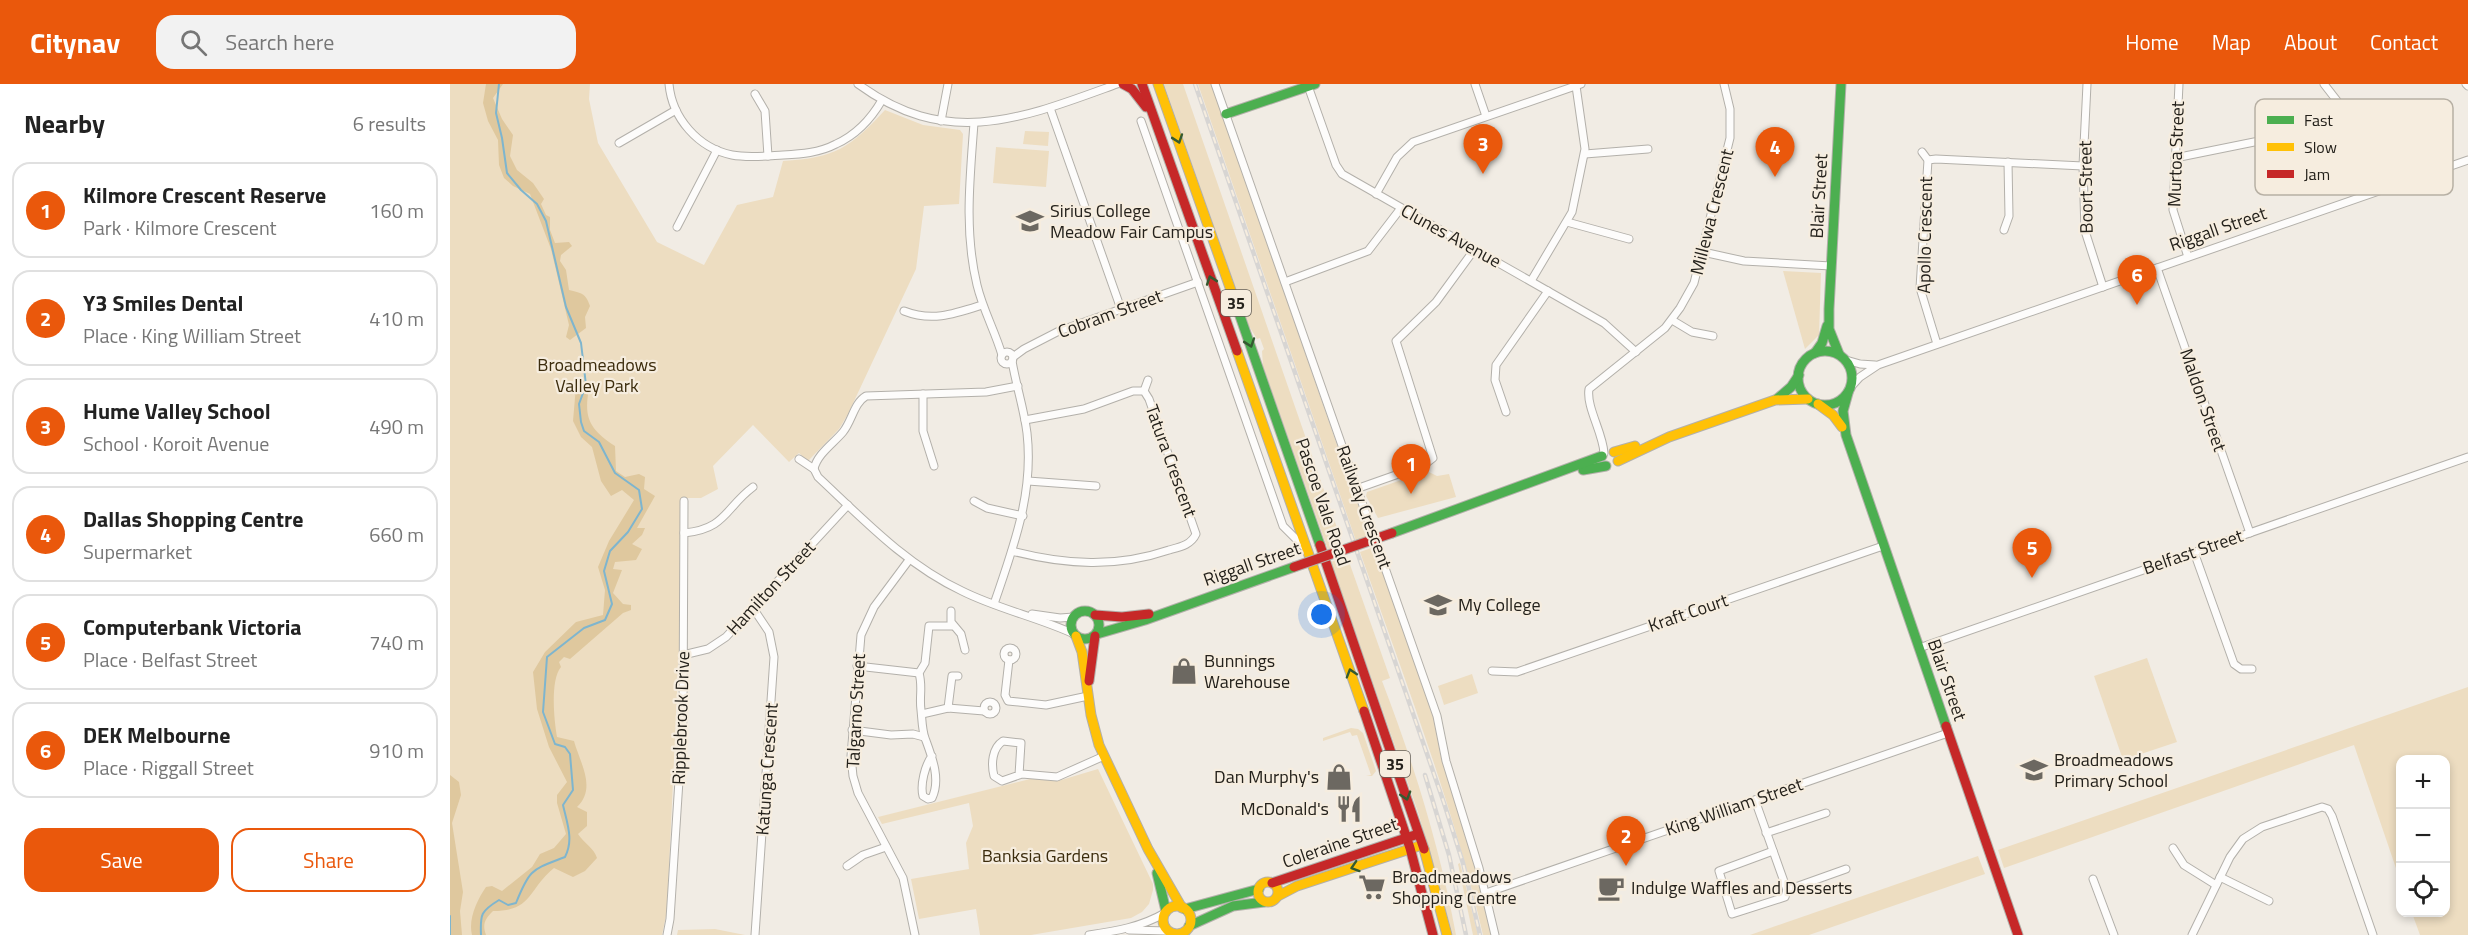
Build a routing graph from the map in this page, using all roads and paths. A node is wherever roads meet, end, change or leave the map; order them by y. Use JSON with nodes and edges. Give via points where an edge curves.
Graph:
{"nodes":[{"id":1,"x":669,"y":84,"type":"edge"},
{"id":2,"x":858,"y":84,"type":"edge"},
{"id":3,"x":948,"y":84,"type":"edge"},
{"id":4,"x":1117,"y":84,"type":"edge"},
{"id":5,"x":1123,"y":84,"type":"edge"},
{"id":6,"x":1142,"y":84,"type":"edge"},
{"id":7,"x":1158,"y":84,"type":"edge"},
{"id":8,"x":1215,"y":84,"type":"edge"},
{"id":9,"x":1475,"y":84,"type":"edge"},
{"id":10,"x":1724,"y":84,"type":"edge"},
{"id":11,"x":1841,"y":84,"type":"edge"},
{"id":12,"x":2087,"y":84,"type":"edge"},
{"id":13,"x":2179,"y":84,"type":"edge"},
{"id":14,"x":2324,"y":84,"type":"edge"},
{"id":15,"x":1311,"y":85,"type":"edge"},
{"id":16,"x":1578,"y":85,"type":"edge"},
{"id":17,"x":755,"y":94,"type":"dead end"},
{"id":18,"x":2336,"y":99,"type":"edge"},
{"id":19,"x":882,"y":100,"type":"junction"},
{"id":20,"x":1050,"y":108,"type":"junction"},
{"id":21,"x":676,"y":110,"type":"junction"},
{"id":22,"x":1226,"y":114,"type":"junction"},
{"id":23,"x":1486,"y":116,"type":"junction"},
{"id":24,"x":1154,"y":117,"type":"junction"},
{"id":25,"x":941,"y":121,"type":"junction"},
{"id":26,"x":1141,"y":121,"type":"dead end"},
{"id":27,"x":974,"y":123,"type":"junction"},
{"id":28,"x":2255,"y":142,"type":"edge"},
{"id":29,"x":619,"y":143,"type":"dead end"},
{"id":30,"x":1164,"y":146,"type":"junction"},
{"id":31,"x":1648,"y":149,"type":"dead end"},
{"id":32,"x":717,"y":150,"type":"junction"},
{"id":33,"x":1922,"y":152,"type":"dead end"},
{"id":34,"x":1154,"y":154,"type":"junction"},
{"id":35,"x":1585,"y":154,"type":"junction"},
{"id":36,"x":768,"y":156,"type":"junction"},
{"id":37,"x":2175,"y":158,"type":"junction"},
{"id":38,"x":1928,"y":160,"type":"junction"},
{"id":39,"x":2468,"y":160,"type":"edge"},
{"id":40,"x":2008,"y":162,"type":"junction"},
{"id":41,"x":2453,"y":165,"type":"edge"},
{"id":42,"x":2083,"y":166,"type":"junction"},
{"id":43,"x":1376,"y":194,"type":"junction"},
{"id":44,"x":2368,"y":195,"type":"edge"},
{"id":45,"x":1401,"y":208,"type":"junction"},
{"id":46,"x":1567,"y":222,"type":"junction"},
{"id":47,"x":677,"y":227,"type":"dead end"},
{"id":48,"x":2004,"y":230,"type":"dead end"},
{"id":49,"x":1629,"y":239,"type":"dead end"},
{"id":50,"x":1474,"y":250,"type":"junction"},
{"id":51,"x":1703,"y":252,"type":"junction"},
{"id":52,"x":2188,"y":257,"type":"junction"},
{"id":53,"x":1831,"y":266,"type":"junction"},
{"id":54,"x":2157,"y":268,"type":"junction"},
{"id":55,"x":1531,"y":281,"type":"junction"},
{"id":56,"x":1198,"y":282,"type":"junction"},
{"id":57,"x":1285,"y":282,"type":"junction"},
{"id":58,"x":2103,"y":287,"type":"junction"},
{"id":59,"x":1548,"y":291,"type":"junction"},
{"id":60,"x":982,"y":305,"type":"junction"},
{"id":61,"x":1121,"y":309,"type":"junction"},
{"id":62,"x":1829,"y":309,"type":"junction"},
{"id":63,"x":903,"y":311,"type":"dead end"},
{"id":64,"x":1672,"y":320,"type":"junction"},
{"id":65,"x":1713,"y":336,"type":"dead end"},
{"id":66,"x":1937,"y":344,"type":"junction"},
{"id":67,"x":1636,"y":352,"type":"junction"},
{"id":68,"x":1815,"y":353,"type":"junction"},
{"id":69,"x":1009,"y":357,"type":"junction"},
{"id":70,"x":1842,"y":357,"type":"junction"},
{"id":71,"x":1878,"y":365,"type":"junction"},
{"id":72,"x":1799,"y":375,"type":"junction"},
{"id":73,"x":1148,"y":380,"type":"dead end"},
{"id":74,"x":1016,"y":383,"type":"junction"},
{"id":75,"x":1849,"y":391,"type":"junction"},
{"id":76,"x":1144,"y":392,"type":"junction"},
{"id":77,"x":923,"y":394,"type":"junction"},
{"id":78,"x":1775,"y":400,"type":"junction"},
{"id":79,"x":1812,"y":401,"type":"junction"},
{"id":80,"x":1506,"y":412,"type":"dead end"},
{"id":81,"x":1025,"y":420,"type":"junction"},
{"id":82,"x":1279,"y":425,"type":"junction"},
{"id":83,"x":1846,"y":435,"type":"junction"},
{"id":84,"x":1610,"y":454,"type":"junction"},
{"id":85,"x":2468,"y":457,"type":"edge"},
{"id":86,"x":800,"y":459,"type":"dead end"},
{"id":87,"x":934,"y":466,"type":"dead end"},
{"id":88,"x":814,"y":469,"type":"junction"},
{"id":89,"x":1028,"y":481,"type":"junction"},
{"id":90,"x":1096,"y":486,"type":"dead end"},
{"id":91,"x":753,"y":487,"type":"dead end"},
{"id":92,"x":1356,"y":489,"type":"junction"},
{"id":93,"x":684,"y":501,"type":"dead end"},
{"id":94,"x":974,"y":501,"type":"dead end"},
{"id":95,"x":1483,"y":501,"type":"junction"},
{"id":96,"x":1292,"y":502,"type":"junction"},
{"id":97,"x":848,"y":505,"type":"junction"},
{"id":98,"x":1023,"y":516,"type":"junction"},
{"id":99,"x":684,"y":533,"type":"junction"},
{"id":100,"x":2250,"y":533,"type":"junction"},
{"id":101,"x":1883,"y":546,"type":"junction"},
{"id":102,"x":1012,"y":551,"type":"junction"},
{"id":103,"x":1310,"y":552,"type":"junction"},
{"id":104,"x":2194,"y":552,"type":"junction"},
{"id":105,"x":909,"y":560,"type":"junction"},
{"id":106,"x":994,"y":604,"type":"junction"},
{"id":107,"x":753,"y":608,"type":"junction"},
{"id":108,"x":951,"y":611,"type":"dead end"},
{"id":109,"x":1167,"y":611,"type":"junction"},
{"id":110,"x":1023,"y":613,"type":"junction"},
{"id":111,"x":1095,"y":615,"type":"junction"},
{"id":112,"x":1074,"y":617,"type":"junction"},
{"id":113,"x":952,"y":626,"type":"junction"},
{"id":114,"x":1075,"y":635,"type":"junction"},
{"id":115,"x":1096,"y":635,"type":"junction"},
{"id":116,"x":1919,"y":648,"type":"junction"},
{"id":117,"x":965,"y":650,"type":"dead end"},
{"id":118,"x":684,"y":656,"type":"junction"},
{"id":119,"x":1009,"y":660,"type":"dead end"},
{"id":120,"x":857,"y":666,"type":"junction"},
{"id":121,"x":2252,"y":669,"type":"dead end"},
{"id":122,"x":1492,"y":671,"type":"dead end"},
{"id":123,"x":919,"y":673,"type":"junction"},
{"id":124,"x":958,"y":676,"type":"dead end"},
{"id":125,"x":1088,"y":694,"type":"junction"},
{"id":126,"x":921,"y":699,"type":"junction"},
{"id":127,"x":1375,"y":701,"type":"junction"},
{"id":128,"x":948,"y":708,"type":"junction"},
{"id":129,"x":937,"y":709,"type":"junction"},
{"id":130,"x":984,"y":711,"type":"dead end"},
{"id":131,"x":922,"y":714,"type":"junction"},
{"id":132,"x":1366,"y":720,"type":"junction"},
{"id":133,"x":852,"y":730,"type":"junction"},
{"id":134,"x":1948,"y":733,"type":"junction"},
{"id":135,"x":924,"y":737,"type":"junction"},
{"id":136,"x":932,"y":756,"type":"junction"},
{"id":137,"x":1104,"y":756,"type":"junction"},
{"id":138,"x":1019,"y":775,"type":"junction"},
{"id":139,"x":1755,"y":800,"type":"junction"},
{"id":140,"x":1826,"y":813,"type":"dead end"},
{"id":141,"x":1766,"y":833,"type":"junction"},
{"id":142,"x":1418,"y":834,"type":"junction"},
{"id":143,"x":1406,"y":838,"type":"junction"},
{"id":144,"x":1422,"y":844,"type":"junction"},
{"id":145,"x":886,"y":847,"type":"junction"},
{"id":146,"x":1410,"y":848,"type":"junction"},
{"id":147,"x":2173,"y":848,"type":"dead end"},
{"id":148,"x":1148,"y":849,"type":"junction"},
{"id":149,"x":1773,"y":851,"type":"junction"},
{"id":150,"x":847,"y":866,"type":"dead end"},
{"id":151,"x":1846,"y":869,"type":"dead end"},
{"id":152,"x":2220,"y":877,"type":"junction"},
{"id":153,"x":2093,"y":879,"type":"dead end"},
{"id":154,"x":1272,"y":883,"type":"junction"},
{"id":155,"x":2216,"y":885,"type":"junction"},
{"id":156,"x":1259,"y":889,"type":"junction"},
{"id":157,"x":1787,"y":890,"type":"junction"},
{"id":158,"x":1486,"y":893,"type":"junction"},
{"id":159,"x":1278,"y":896,"type":"junction"},
{"id":160,"x":2269,"y":901,"type":"dead end"},
{"id":161,"x":1264,"y":902,"type":"junction"},
{"id":162,"x":1184,"y":908,"type":"junction"},
{"id":163,"x":1166,"y":912,"type":"junction"},
{"id":164,"x":1121,"y":930,"type":"junction"},
{"id":165,"x":1189,"y":930,"type":"edge"},
{"id":166,"x":1169,"y":933,"type":"edge"},
{"id":167,"x":667,"y":935,"type":"edge"},
{"id":168,"x":755,"y":935,"type":"edge"},
{"id":169,"x":915,"y":935,"type":"edge"},
{"id":170,"x":1089,"y":935,"type":"edge"},
{"id":171,"x":1433,"y":935,"type":"edge"},
{"id":172,"x":1447,"y":935,"type":"edge"},
{"id":173,"x":1495,"y":935,"type":"edge"},
{"id":174,"x":2018,"y":935,"type":"edge"},
{"id":175,"x":2114,"y":935,"type":"edge"},
{"id":176,"x":2192,"y":935,"type":"edge"},
{"id":177,"x":2373,"y":935,"type":"edge"}],
"edges":[{"from":1,"to":21,"type":"street"},
{"from":2,"to":19,"type":"street"},
{"from":3,"to":25,"type":"street"},
{"from":4,"to":20,"type":"street"},
{"from":5,"to":24,"type":"street","via":[[1135,92]]},
{"from":6,"to":24,"type":"street","name":"Pascoe Vale Road","number":"35"},
{"from":7,"to":82,"type":"street","name":"Pascoe Vale Road","number":"35","one_way":true},
{"from":8,"to":22,"type":"street","name":"Railway Crescent"},
{"from":9,"to":23,"type":"street"},
{"from":10,"to":51,"type":"street","name":"Millewa Crescent","via":[[1730,109],[1730,138]]},
{"from":11,"to":53,"type":"street","name":"Blair Street"},
{"from":12,"to":42,"type":"street","name":"Boort Street"},
{"from":13,"to":37,"type":"street","name":"Murtoa Street"},
{"from":14,"to":18,"type":"street"},
{"from":15,"to":22,"type":"street"},
{"from":15,"to":43,"type":"street","name":"Clunes Avenue","via":[[1337,169]]},
{"from":16,"to":23,"type":"street"},
{"from":16,"to":35,"type":"street"},
{"from":17,"to":36,"type":"street","via":[[765,111]]},
{"from":19,"to":25,"type":"street","via":[[912,114]]},
{"from":19,"to":36,"type":"street","via":[[860,128],[838,144],[809,153]]},
{"from":20,"to":27,"type":"street"},
{"from":20,"to":61,"type":"street"},
{"from":21,"to":29,"type":"street"},
{"from":21,"to":32,"type":"street","via":[[698,139]]},
{"from":22,"to":57,"type":"street","name":"Railway Crescent"},
{"from":23,"to":43,"type":"street","via":[[1408,144]]},
{"from":24,"to":30,"type":"street","name":"Pascoe Vale Road","number":"35"},
{"from":25,"to":27,"type":"street"},
{"from":26,"to":34,"type":"street","name":"Pascoe Vale Road"},
{"from":27,"to":60,"type":"street","via":[[969,235]]},
{"from":28,"to":37,"type":"street"},
{"from":30,"to":34,"type":"street"},
{"from":96,"to":30,"type":"street","name":"Pascoe Vale Road","number":"35","one_way":true},
{"from":31,"to":35,"type":"street"},
{"from":32,"to":36,"type":"street","via":[[740,156]]},
{"from":32,"to":47,"type":"street"},
{"from":33,"to":38,"type":"street","name":"Apollo Crescent"},
{"from":34,"to":56,"type":"street","name":"Pascoe Vale Road"},
{"from":35,"to":46,"type":"street"},
{"from":37,"to":52,"type":"street","name":"Murtoa Street","via":[[2173,210]]},
{"from":38,"to":40,"type":"street","name":"Apollo Crescent"},
{"from":38,"to":66,"type":"street","name":"Apollo Crescent","via":[[1920,288]]},
{"from":39,"to":41,"type":"street","name":"Riggall Street"},
{"from":40,"to":42,"type":"street","name":"Apollo Crescent"},
{"from":40,"to":48,"type":"street","via":[[2009,216]]},
{"from":42,"to":58,"type":"street","name":"Boort Street","via":[[2085,231]]},
{"from":43,"to":45,"type":"street","name":"Clunes Avenue"},
{"from":44,"to":52,"type":"street","name":"Riggall Street"},
{"from":45,"to":50,"type":"street","name":"Clunes Avenue"},
{"from":45,"to":57,"type":"street","via":[[1368,251]]},
{"from":46,"to":49,"type":"street"},
{"from":46,"to":55,"type":"street"},
{"from":50,"to":55,"type":"street","name":"Clunes Avenue"},
{"from":50,"to":92,"type":"street","via":[[1437,302],[1396,341],[1433,458],[1424,465]]},
{"from":51,"to":53,"type":"street","via":[[1744,261]]},
{"from":51,"to":64,"type":"street","name":"Millewa Crescent","via":[[1694,283]]},
{"from":52,"to":54,"type":"street","name":"Riggall Street"},
{"from":53,"to":62,"type":"street","name":"Blair Street"},
{"from":54,"to":58,"type":"street","name":"Riggall Street"},
{"from":54,"to":100,"type":"street","name":"Maldon Street"},
{"from":55,"to":59,"type":"street","name":"Clunes Avenue"},
{"from":56,"to":61,"type":"street","name":"Cobram Street"},
{"from":56,"to":103,"type":"street","name":"Pascoe Vale Road","via":[[1283,526]]},
{"from":57,"to":92,"type":"street","name":"Railway Crescent"},
{"from":58,"to":66,"type":"street","name":"Riggall Street"},
{"from":59,"to":67,"type":"street","name":"Clunes Avenue","via":[[1604,322]]},
{"from":59,"to":80,"type":"street","via":[[1496,364],[1495,380]]},
{"from":60,"to":63,"type":"street","via":[[942,317]]},
{"from":60,"to":69,"type":"street"},
{"from":61,"to":69,"type":"street","name":"Cobram Street","via":[[1059,331]]},
{"from":62,"to":68,"type":"street","name":"Blair Street","via":[[1826,331]]},
{"from":62,"to":70,"type":"street","name":"Blair Street","via":[[1829,329]]},
{"from":64,"to":65,"type":"street","via":[[1692,332]]},
{"from":64,"to":67,"type":"street","name":"Millewa Crescent"},
{"from":66,"to":71,"type":"street","name":"Riggall Street"},
{"from":67,"to":84,"type":"street","name":"Millewa Crescent","via":[[1588,389]]},
{"from":68,"to":70,"type":"street","via":[[1822,351]]},
{"from":68,"to":72,"type":"street","via":[[1801,366]]},
{"from":69,"to":74,"type":"street"},
{"from":70,"to":71,"type":"street","name":"Riggall Street"},
{"from":70,"to":75,"type":"street","via":[[1852,374]]},
{"from":71,"to":75,"type":"street","name":"Riggall Street","via":[[1860,377]]},
{"from":72,"to":78,"type":"street","name":"Riggall Street"},
{"from":72,"to":79,"type":"street","via":[[1799,384]]},
{"from":73,"to":76,"type":"street"},
{"from":74,"to":77,"type":"street","via":[[986,392]]},
{"from":74,"to":81,"type":"street"},
{"from":75,"to":79,"type":"street","via":[[1833,404]]},
{"from":75,"to":83,"type":"street","name":"Blair Street","via":[[1843,411]]},
{"from":76,"to":81,"type":"street","name":"Tatura Crescent"},
{"from":76,"to":102,"type":"street","name":"Tatura Crescent","via":[[1196,532],[1193,540],[1144,557],[1104,563],[1060,562]]},
{"from":77,"to":87,"type":"street","via":[[923,431]]},
{"from":77,"to":88,"type":"street","via":[[864,397],[845,430],[818,459]]},
{"from":78,"to":79,"type":"street","name":"Riggall Street"},
{"from":78,"to":84,"type":"street","name":"Riggall Street"},
{"from":79,"to":83,"type":"street","name":"Blair Street","via":[[1834,416]]},
{"from":81,"to":89,"type":"street"},
{"from":82,"to":96,"type":"street","via":[[1272,431]]},
{"from":82,"to":127,"type":"street","name":"Pascoe Vale Road","number":"35"},
{"from":83,"to":101,"type":"street","name":"Blair Street"},
{"from":84,"to":95,"type":"street","name":"Riggall Street"},
{"from":84,"to":95,"type":"street","name":"Riggall Street","via":[[1614,466],[1587,468]]},
{"from":85,"to":100,"type":"street","name":"Belfast Street"},
{"from":86,"to":88,"type":"street"},
{"from":88,"to":97,"type":"street"},
{"from":89,"to":90,"type":"street"},
{"from":89,"to":98,"type":"street"},
{"from":91,"to":99,"type":"street","via":[[713,526]]},
{"from":92,"to":158,"type":"street","name":"Railway Crescent","via":[[1437,716],[1446,762]]},
{"from":93,"to":99,"type":"street","name":"Ripplebrook Drive"},
{"from":94,"to":98,"type":"street"},
{"from":95,"to":109,"type":"street","name":"Riggall Street","bridge":true},
{"from":96,"to":103,"type":"street","name":"Pascoe Vale Road","number":"35"},
{"from":97,"to":105,"type":"street"},
{"from":97,"to":107,"type":"street","name":"Hamilton Street"},
{"from":98,"to":102,"type":"street"},
{"from":99,"to":118,"type":"street","name":"Ripplebrook Drive"},
{"from":100,"to":104,"type":"street","name":"Belfast Street"},
{"from":101,"to":116,"type":"street","name":"Blair Street"},
{"from":101,"to":122,"type":"street","name":"Kraft Court","via":[[1517,672]]},
{"from":102,"to":106,"type":"street"},
{"from":132,"to":103,"type":"street","name":"Pascoe Vale Road","number":"35","one_way":true},
{"from":104,"to":116,"type":"street","name":"Belfast Street"},
{"from":104,"to":121,"type":"street","via":[[2234,664]]},
{"from":105,"to":106,"type":"street","via":[[947,584]]},
{"from":105,"to":120,"type":"street","name":"Talgarno Street","via":[[869,616]]},
{"from":106,"to":110,"type":"street"},
{"from":107,"to":118,"type":"street","name":"Hamilton Street","via":[[718,644]]},
{"from":107,"to":168,"type":"street","name":"Katunga Crescent","via":[[769,632],[774,657]]},
{"from":108,"to":113,"type":"street"},
{"from":109,"to":111,"type":"street","name":"Riggall Street","via":[[1122,617]]},
{"from":109,"to":115,"type":"street","name":"Riggall Street"},
{"from":110,"to":112,"type":"street"},
{"from":110,"to":114,"type":"street"},
{"from":111,"to":112,"type":"street","via":[[1082,611]]},
{"from":111,"to":115,"type":"street","via":[[1099,622]]},
{"from":112,"to":114,"type":"street","via":[[1071,626]]},
{"from":113,"to":117,"type":"street","via":[[961,634]]},
{"from":113,"to":123,"type":"street","via":[[929,626],[925,663]]},
{"from":114,"to":115,"type":"street","via":[[1083,640]]},
{"from":114,"to":125,"type":"street","via":[[1082,651]]},
{"from":115,"to":125,"type":"street"},
{"from":116,"to":134,"type":"street","name":"Blair Street"},
{"from":118,"to":167,"type":"street","name":"Ripplebrook Drive","via":[[682,743]]},
{"from":119,"to":125,"type":"street","via":[[1005,698],[1011,702],[1046,705]]},
{"from":120,"to":123,"type":"street"},
{"from":120,"to":133,"type":"street","name":"Talgarno Street"},
{"from":123,"to":126,"type":"street"},
{"from":124,"to":128,"type":"street","via":[[952,676]]},
{"from":125,"to":137,"type":"street","via":[[1094,730]]},
{"from":126,"to":129,"type":"street"},
{"from":126,"to":131,"type":"street"},
{"from":127,"to":132,"type":"street"},
{"from":127,"to":142,"type":"street","name":"Pascoe Vale Road","number":"35","one_way":true},
{"from":128,"to":129,"type":"street"},
{"from":128,"to":130,"type":"street"},
{"from":129,"to":131,"type":"street"},
{"from":131,"to":135,"type":"street"},
{"from":132,"to":143,"type":"street","name":"Pascoe Vale Road","number":"35"},
{"from":133,"to":135,"type":"street"},
{"from":133,"to":145,"type":"street","name":"Talgarno Street","via":[[855,786]]},
{"from":134,"to":139,"type":"street","name":"King William Street"},
{"from":134,"to":174,"type":"street","name":"Blair Street"},
{"from":135,"to":136,"type":"street"},
{"from":136,"to":136,"type":"street","via":[[934,793],[928,799],[922,789],[926,764]]},
{"from":137,"to":138,"type":"street","via":[[1057,777]]},
{"from":137,"to":148,"type":"street"},
{"from":138,"to":138,"type":"street","via":[[1002,781],[994,776],[995,749],[999,743],[1021,743]]},
{"from":139,"to":141,"type":"street"},
{"from":139,"to":158,"type":"street","name":"King William Street"},
{"from":140,"to":141,"type":"street"},
{"from":141,"to":149,"type":"street"},
{"from":142,"to":143,"type":"street","name":"Coleraine Street"},
{"from":142,"to":144,"type":"street","name":"Pascoe Vale Road","number":"35"},
{"from":143,"to":146,"type":"street","name":"Pascoe Vale Road","number":"35"},
{"from":143,"to":154,"type":"street","name":"Coleraine Street"},
{"from":144,"to":146,"type":"street","name":"Coleraine Street"},
{"from":144,"to":172,"type":"street","name":"Pascoe Vale Road","number":"35"},
{"from":145,"to":150,"type":"street"},
{"from":145,"to":169,"type":"street","name":"Talgarno Street","via":[[906,886]]},
{"from":146,"to":159,"type":"street","name":"Coleraine Street","one_way":true},
{"from":146,"to":171,"type":"street","name":"Pascoe Vale Road","number":"35"},
{"from":147,"to":155,"type":"street","via":[[2184,865]]},
{"from":148,"to":162,"type":"street"},
{"from":148,"to":163,"type":"street"},
{"from":149,"to":157,"type":"street"},
{"from":149,"to":157,"type":"street","via":[[1719,871],[1732,914],[1785,897]]},
{"from":151,"to":157,"type":"street"},
{"from":152,"to":155,"type":"street"},
{"from":152,"to":160,"type":"street"},
{"from":152,"to":177,"type":"street","via":[[2234,850],[2250,833],[2325,807],[2332,816]]},
{"from":153,"to":175,"type":"street"},
{"from":154,"to":156,"type":"street","via":[[1264,883]]},
{"from":154,"to":159,"type":"street"},
{"from":155,"to":176,"type":"street"},
{"from":156,"to":161,"type":"street","via":[[1258,895]]},
{"from":156,"to":162,"type":"street"},
{"from":158,"to":173,"type":"street","name":"Railway Crescent"},
{"from":159,"to":161,"type":"street"},
{"from":161,"to":165,"type":"street","via":[[1219,910]]},
{"from":162,"to":163,"type":"street","via":[[1174,907]]},
{"from":162,"to":165,"type":"street","via":[[1190,917]]},
{"from":163,"to":164,"type":"street"},
{"from":163,"to":166,"type":"street","via":[[1163,923]]},
{"from":164,"to":166,"type":"street"},
{"from":164,"to":170,"type":"street"},
{"from":165,"to":166,"type":"street"}]}
